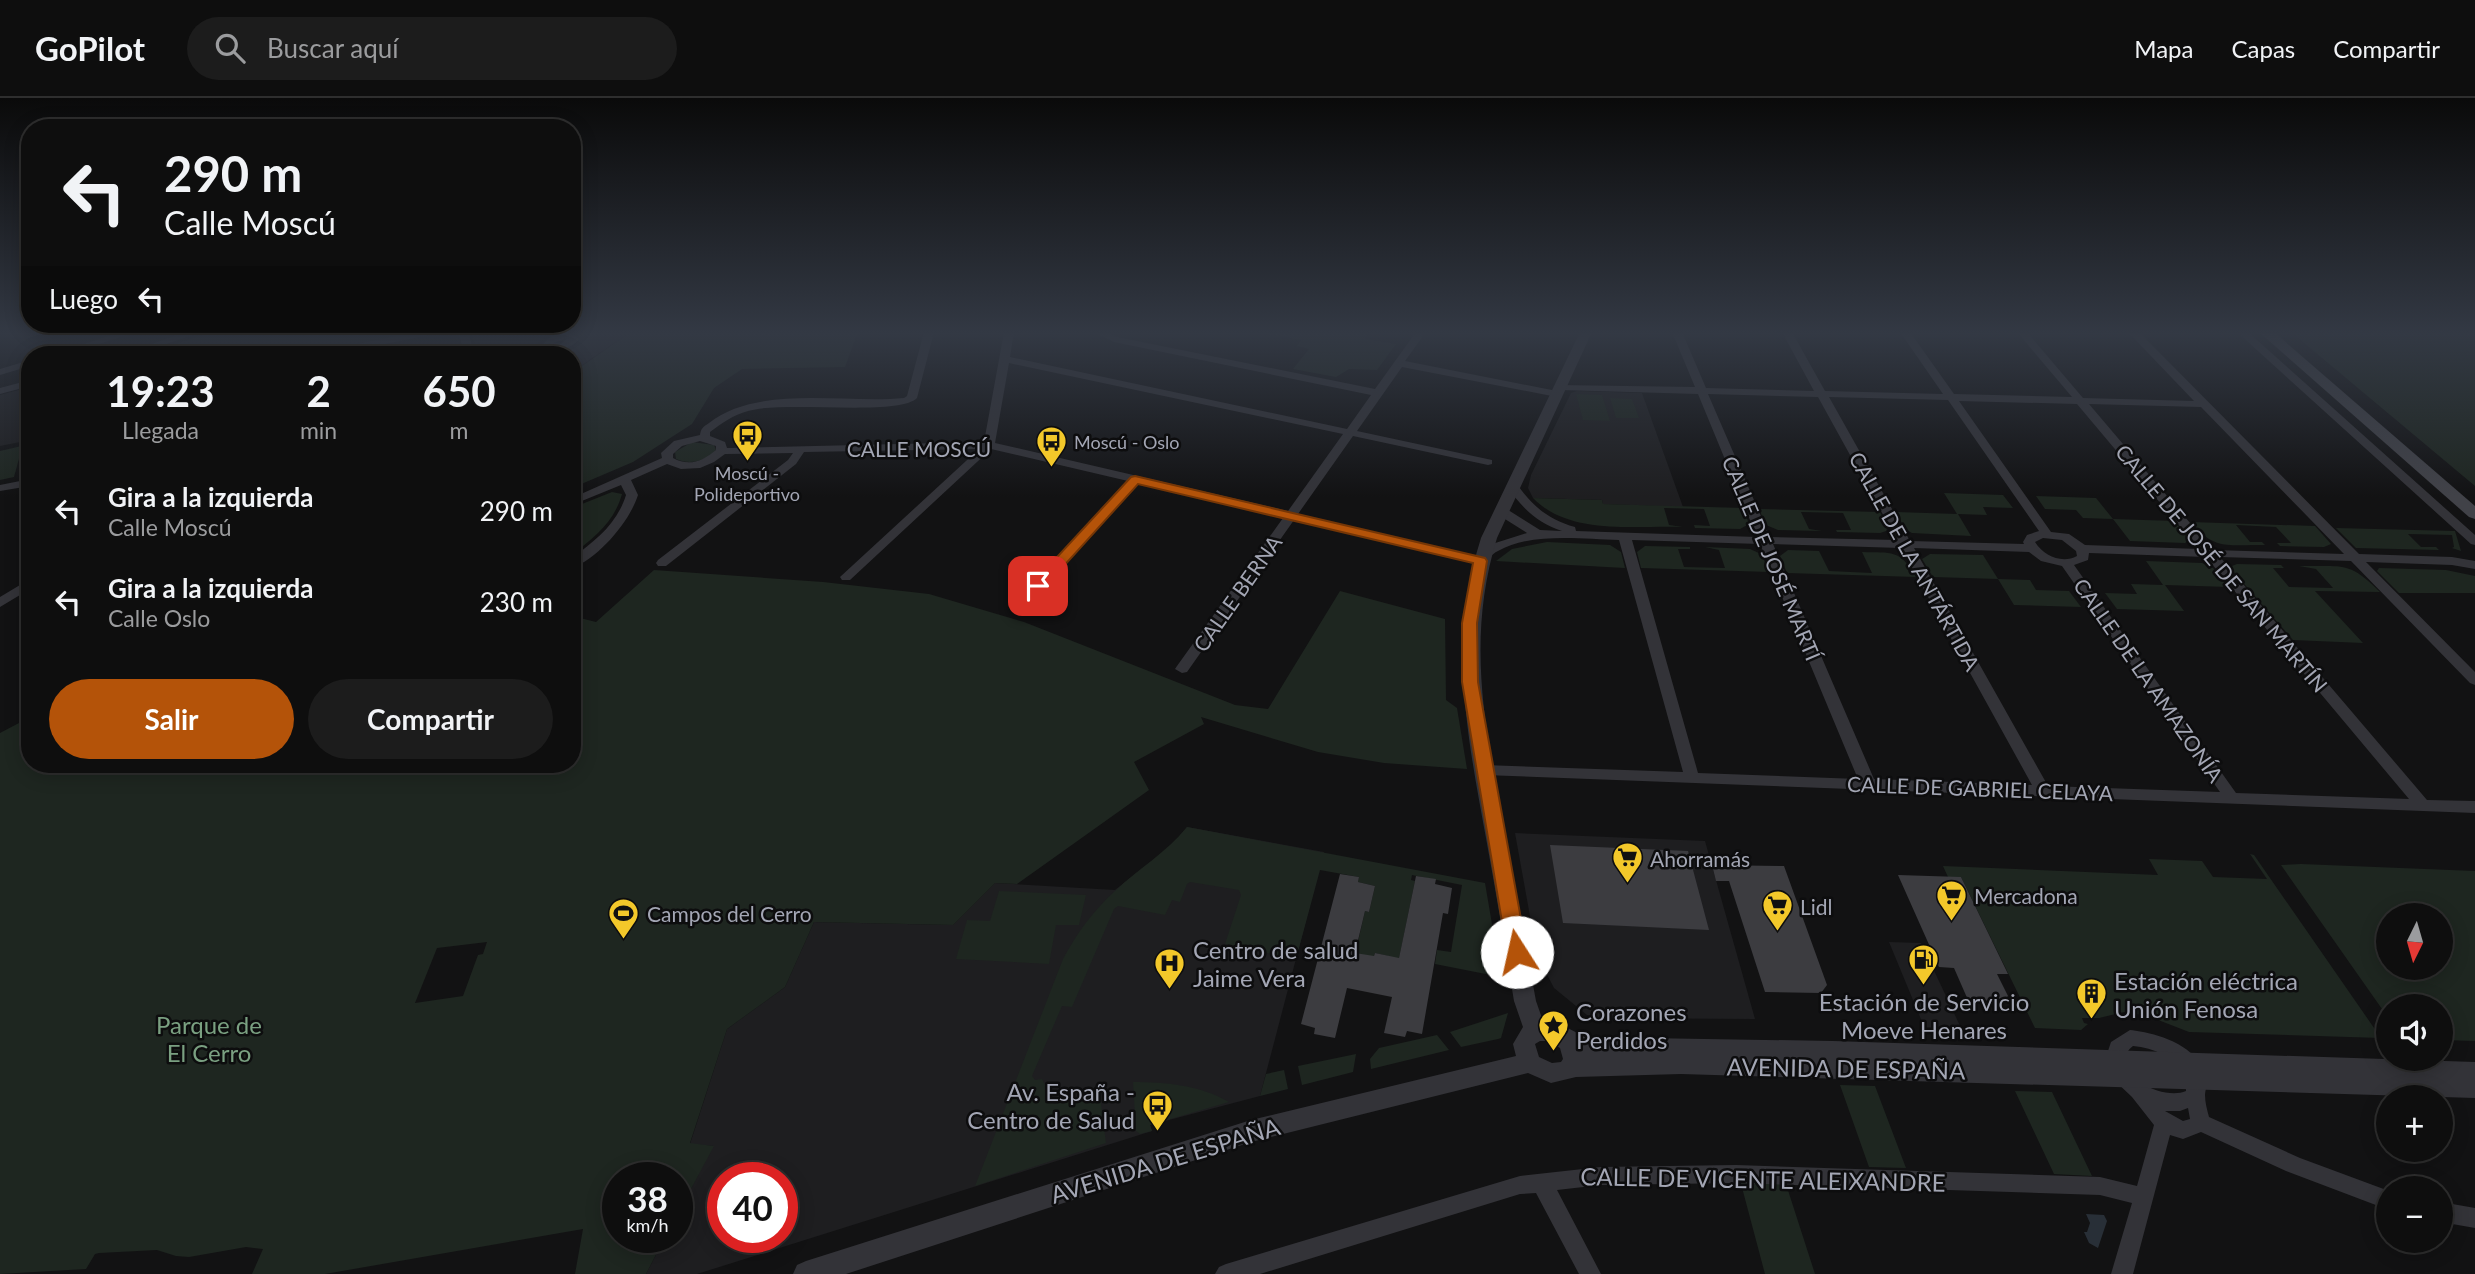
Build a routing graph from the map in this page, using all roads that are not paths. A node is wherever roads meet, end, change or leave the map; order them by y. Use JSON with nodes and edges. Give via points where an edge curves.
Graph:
{"nodes":[{"id":1,"x":914,"y":387,"type":"edge"},
{"id":2,"x":1000,"y":387,"type":"edge"},
{"id":3,"x":1135,"y":387,"type":"edge"},
{"id":4,"x":1348,"y":387,"type":"edge"},
{"id":5,"x":1382,"y":387,"type":"edge"},
{"id":6,"x":1541,"y":387,"type":"edge"},
{"id":7,"x":1560,"y":387,"type":"edge"},
{"id":8,"x":1700,"y":387,"type":"edge"},
{"id":9,"x":1818,"y":387,"type":"edge"},
{"id":10,"x":1944,"y":387,"type":"edge"},
{"id":11,"x":2068,"y":387,"type":"edge"},
{"id":12,"x":2186,"y":387,"type":"edge"},
{"id":13,"x":2303,"y":387,"type":"edge"},
{"id":14,"x":2329,"y":387,"type":"edge"},
{"id":15,"x":2339,"y":387,"type":"edge"},
{"id":16,"x":1559,"y":390,"type":"junction"},
{"id":17,"x":1702,"y":391,"type":"junction"},
{"id":18,"x":1378,"y":393,"type":"junction"},
{"id":19,"x":1822,"y":394,"type":"junction"},
{"id":20,"x":1951,"y":397,"type":"junction"},
{"id":21,"x":2080,"y":401,"type":"junction"},
{"id":22,"x":2203,"y":404,"type":"junction"},
{"id":23,"x":1350,"y":433,"type":"junction"},
{"id":24,"x":705,"y":438,"type":"junction"},
{"id":25,"x":989,"y":445,"type":"junction"},
{"id":26,"x":801,"y":449,"type":"junction"},
{"id":27,"x":722,"y":451,"type":"junction"},
{"id":28,"x":668,"y":460,"type":"junction"},
{"id":29,"x":1488,"y":462,"type":"dead end"},
{"id":30,"x":625,"y":480,"type":"junction"},
{"id":31,"x":1135,"y":480,"type":"junction"},
{"id":32,"x":21,"y":484,"type":"edge"},
{"id":33,"x":1513,"y":486,"type":"junction"},
{"id":34,"x":0,"y":488,"type":"edge"},
{"id":35,"x":581,"y":498,"type":"edge"},
{"id":36,"x":2475,"y":504,"type":"edge"},
{"id":37,"x":1501,"y":511,"type":"junction"},
{"id":38,"x":2475,"y":514,"type":"edge"},
{"id":39,"x":1291,"y":516,"type":"junction"},
{"id":40,"x":1532,"y":532,"type":"junction"},
{"id":41,"x":1589,"y":534,"type":"junction"},
{"id":42,"x":2047,"y":534,"type":"junction"},
{"id":43,"x":1624,"y":535,"type":"junction"},
{"id":44,"x":1489,"y":538,"type":"junction"},
{"id":45,"x":1765,"y":539,"type":"junction"},
{"id":46,"x":2475,"y":541,"type":"edge"},
{"id":47,"x":1905,"y":543,"type":"junction"},
{"id":48,"x":2032,"y":548,"type":"junction"},
{"id":49,"x":2082,"y":549,"type":"junction"},
{"id":50,"x":2209,"y":553,"type":"junction"},
{"id":51,"x":581,"y":556,"type":"edge"},
{"id":52,"x":2475,"y":556,"type":"edge"},
{"id":53,"x":2355,"y":558,"type":"junction"},
{"id":54,"x":1480,"y":561,"type":"junction"},
{"id":55,"x":2452,"y":561,"type":"junction"},
{"id":56,"x":2066,"y":562,"type":"junction"},
{"id":57,"x":662,"y":563,"type":"dead end"},
{"id":58,"x":2475,"y":565,"type":"edge"},
{"id":59,"x":846,"y":577,"type":"dead end"},
{"id":60,"x":21,"y":589,"type":"edge"},
{"id":61,"x":0,"y":603,"type":"edge"},
{"id":62,"x":1020,"y":606,"type":"dead end"},
{"id":63,"x":1182,"y":670,"type":"dead end"},
{"id":64,"x":2475,"y":680,"type":"edge"},
{"id":65,"x":1484,"y":770,"type":"junction"},
{"id":66,"x":1692,"y":778,"type":"junction"},
{"id":67,"x":1868,"y":784,"type":"junction"},
{"id":68,"x":2043,"y":791,"type":"junction"},
{"id":69,"x":2232,"y":798,"type":"junction"},
{"id":70,"x":2423,"y":805,"type":"junction"},
{"id":71,"x":2475,"y":807,"type":"edge"},
{"id":72,"x":1536,"y":1032,"type":"junction"},
{"id":73,"x":1570,"y":1042,"type":"junction"},
{"id":74,"x":1529,"y":1063,"type":"junction"},
{"id":75,"x":1572,"y":1067,"type":"junction"},
{"id":76,"x":2117,"y":1068,"type":"junction"},
{"id":77,"x":2475,"y":1072,"type":"edge"},
{"id":78,"x":2194,"y":1079,"type":"junction"},
{"id":79,"x":2475,"y":1088,"type":"edge"},
{"id":80,"x":2139,"y":1093,"type":"junction"},
{"id":81,"x":2200,"y":1122,"type":"junction"},
{"id":82,"x":2164,"y":1123,"type":"junction"},
{"id":83,"x":1541,"y":1181,"type":"junction"},
{"id":84,"x":2144,"y":1197,"type":"junction"},
{"id":85,"x":2376,"y":1197,"type":"edge"},
{"id":86,"x":2453,"y":1214,"type":"edge"},
{"id":87,"x":2475,"y":1218,"type":"edge"},
{"id":88,"x":806,"y":1274,"type":"edge"},
{"id":89,"x":1226,"y":1274,"type":"edge"},
{"id":90,"x":1590,"y":1274,"type":"edge"},
{"id":91,"x":2122,"y":1274,"type":"edge"}],
"edges":[{"from":1,"to":24,"type":"street","via":[[911,399],[903,402],[751,407],[720,418],[705,431]]},
{"from":2,"to":25,"type":"street"},
{"from":3,"to":23,"type":"street"},
{"from":4,"to":18,"type":"street"},
{"from":5,"to":18,"type":"street","name":"CALLE BERNA"},
{"from":6,"to":16,"type":"street"},
{"from":7,"to":16,"type":"street"},
{"from":8,"to":17,"type":"street","name":"CALLE DE JOSÉ MARTÍ"},
{"from":9,"to":19,"type":"street","name":"CALLE DE LA ANTÁRTIDA"},
{"from":10,"to":20,"type":"street"},
{"from":11,"to":21,"type":"street","name":"CALLE DE JOSÉ DE SAN MARTÍN"},
{"from":12,"to":22,"type":"street"},
{"from":13,"to":46,"type":"street"},
{"from":14,"to":38,"type":"main road"},
{"from":15,"to":36,"type":"main road"},
{"from":16,"to":17,"type":"street"},
{"from":16,"to":33,"type":"street"},
{"from":17,"to":19,"type":"street"},
{"from":17,"to":45,"type":"street","name":"CALLE DE JOSÉ MARTÍ"},
{"from":18,"to":23,"type":"street","name":"CALLE BERNA"},
{"from":19,"to":20,"type":"street"},
{"from":19,"to":47,"type":"street","name":"CALLE DE LA ANTÁRTIDA"},
{"from":20,"to":21,"type":"street"},
{"from":20,"to":42,"type":"street"},
{"from":21,"to":22,"type":"street"},
{"from":21,"to":50,"type":"street","name":"CALLE DE JOSÉ DE SAN MARTÍN"},
{"from":22,"to":53,"type":"street"},
{"from":23,"to":29,"type":"street"},
{"from":23,"to":39,"type":"street","name":"CALLE BERNA"},
{"from":24,"to":27,"type":"street","via":[[719,442]]},
{"from":24,"to":28,"type":"street","via":[[675,445],[667,453]]},
{"from":25,"to":26,"type":"street","name":"CALLE MOSCÚ"},
{"from":25,"to":31,"type":"street","name":"CALLE MOSCÚ"},
{"from":25,"to":59,"type":"street"},
{"from":26,"to":27,"type":"street","name":"CALLE MOSCÚ"},
{"from":26,"to":57,"type":"street","via":[[792,462]]},
{"from":27,"to":28,"type":"street","via":[[698,465],[680,466]]},
{"from":28,"to":30,"type":"street"},
{"from":30,"to":35,"type":"street"},
{"from":30,"to":51,"type":"street","via":[[632,495],[619,524]]},
{"from":31,"to":39,"type":"street","name":"CALLE MOSCÚ"},
{"from":31,"to":62,"type":"street"},
{"from":32,"to":34,"type":"street"},
{"from":33,"to":37,"type":"street"},
{"from":33,"to":41,"type":"street","via":[[1540,517]]},
{"from":37,"to":40,"type":"street"},
{"from":37,"to":44,"type":"street"},
{"from":39,"to":54,"type":"street","name":"CALLE MOSCÚ"},
{"from":39,"to":63,"type":"street","name":"CALLE BERNA"},
{"from":40,"to":41,"type":"street"},
{"from":40,"to":44,"type":"street"},
{"from":40,"to":54,"type":"street","via":[[1493,548]]},
{"from":41,"to":43,"type":"street"},
{"from":42,"to":48,"type":"street","via":[[2031,538]]},
{"from":42,"to":49,"type":"street","via":[[2065,537]]},
{"from":43,"to":45,"type":"street"},
{"from":43,"to":66,"type":"street"},
{"from":44,"to":54,"type":"street"},
{"from":45,"to":47,"type":"street"},
{"from":45,"to":67,"type":"street","name":"CALLE DE JOSÉ MARTÍ"},
{"from":47,"to":48,"type":"street"},
{"from":47,"to":68,"type":"street","name":"CALLE DE LA ANTÁRTIDA"},
{"from":48,"to":56,"type":"street","via":[[2046,558]]},
{"from":49,"to":50,"type":"street"},
{"from":49,"to":56,"type":"street","via":[[2082,559]]},
{"from":50,"to":53,"type":"street"},
{"from":50,"to":70,"type":"street","name":"CALLE DE JOSÉ DE SAN MARTÍN"},
{"from":52,"to":55,"type":"street"},
{"from":53,"to":55,"type":"street"},
{"from":53,"to":64,"type":"street"},
{"from":54,"to":65,"type":"street","via":[[1470,623],[1470,682]]},
{"from":55,"to":58,"type":"street"},
{"from":56,"to":69,"type":"street","name":"CALLE DE LA AMAZONÍA"},
{"from":60,"to":61,"type":"street"},
{"from":65,"to":66,"type":"street","name":"CALLE DE GABRIEL CELAYA"},
{"from":65,"to":72,"type":"street","via":[[1525,1001]]},
{"from":66,"to":67,"type":"street","name":"CALLE DE GABRIEL CELAYA"},
{"from":67,"to":68,"type":"street","name":"CALLE DE GABRIEL CELAYA"},
{"from":68,"to":69,"type":"street","name":"CALLE DE GABRIEL CELAYA"},
{"from":69,"to":70,"type":"street","name":"CALLE DE GABRIEL CELAYA"},
{"from":70,"to":71,"type":"street","name":"CALLE DE GABRIEL CELAYA"},
{"from":72,"to":73,"type":"street","via":[[1552,1031]]},
{"from":72,"to":74,"type":"street","via":[[1529,1034],[1524,1044]]},
{"from":73,"to":75,"type":"street","via":[[1575,1054]]},
{"from":73,"to":76,"type":"street","name":"AVENIDA DE ESPAÑA","via":[[1585,1047],[1833,1051]]},
{"from":74,"to":75,"type":"street","via":[[1551,1073]]},
{"from":74,"to":88,"type":"street","name":"AVENIDA DE ESPAÑA","via":[[1251,1131]]},
{"from":75,"to":76,"type":"street","name":"AVENIDA DE ESPAÑA"},
{"from":76,"to":78,"type":"street","name":"AVENIDA DE ESPAÑA"},
{"from":76,"to":78,"type":"street","via":[[2118,1043],[2143,1038],[2173,1050]]},
{"from":76,"to":80,"type":"street","name":"AVENIDA DE ESPAÑA"},
{"from":77,"to":78,"type":"street","name":"AVENIDA DE ESPAÑA"},
{"from":78,"to":79,"type":"street","name":"AVENIDA DE ESPAÑA"},
{"from":78,"to":80,"type":"street","name":"AVENIDA DE ESPAÑA","via":[[2189,1102],[2166,1103]]},
{"from":78,"to":81,"type":"street"},
{"from":80,"to":82,"type":"street"},
{"from":81,"to":82,"type":"street","via":[[2192,1128]]},
{"from":81,"to":85,"type":"street","via":[[2273,1157]]},
{"from":82,"to":84,"type":"street"},
{"from":83,"to":84,"type":"street","name":"CALLE DE VICENTE ALEIXANDRE","via":[[1774,1175],[2100,1186]]},
{"from":83,"to":89,"type":"street","name":"CALLE DE VICENTE ALEIXANDRE"},
{"from":83,"to":90,"type":"street"},
{"from":84,"to":91,"type":"street"},
{"from":86,"to":87,"type":"street"}]}
